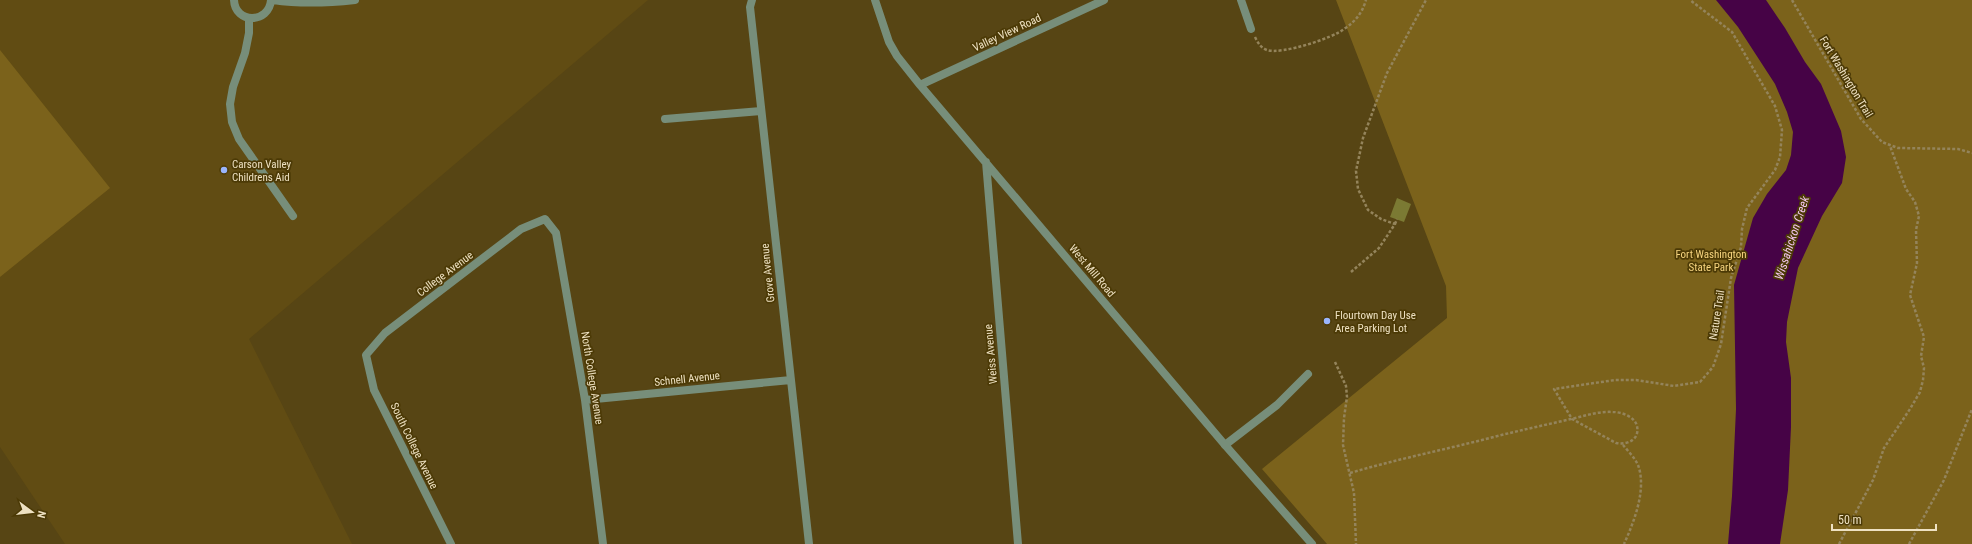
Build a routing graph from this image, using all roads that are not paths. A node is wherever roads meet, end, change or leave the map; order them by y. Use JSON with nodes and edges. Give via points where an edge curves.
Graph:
{"nodes":[{"id":1,"x":234,"y":0,"type":"edge"},
{"id":2,"x":272,"y":0,"type":"edge"},
{"id":3,"x":355,"y":0,"type":"edge"},
{"id":4,"x":752,"y":0,"type":"edge"},
{"id":5,"x":875,"y":0,"type":"edge"},
{"id":6,"x":1104,"y":0,"type":"edge"},
{"id":7,"x":1240,"y":0,"type":"edge"},
{"id":8,"x":249,"y":18,"type":"junction"},
{"id":9,"x":1251,"y":29,"type":"road end"},
{"id":10,"x":920,"y":85,"type":"junction"},
{"id":11,"x":761,"y":111,"type":"junction"},
{"id":12,"x":665,"y":119,"type":"dead end"},
{"id":13,"x":986,"y":162,"type":"junction"},
{"id":14,"x":293,"y":216,"type":"dead end"},
{"id":15,"x":545,"y":219,"type":"joint"},
{"id":16,"x":366,"y":355,"type":"joint"},
{"id":17,"x":1308,"y":374,"type":"dead end"},
{"id":18,"x":791,"y":380,"type":"junction"},
{"id":19,"x":585,"y":400,"type":"junction"},
{"id":20,"x":1225,"y":445,"type":"junction"},
{"id":21,"x":451,"y":544,"type":"edge"},
{"id":22,"x":603,"y":544,"type":"edge"},
{"id":23,"x":809,"y":544,"type":"edge"},
{"id":24,"x":1018,"y":544,"type":"edge"},
{"id":25,"x":1312,"y":544,"type":"edge"}],
"edges":[{"from":1,"to":8,"type":"street","via":[[239,13]]},
{"from":2,"to":3,"type":"street","via":[[292,3]]},
{"from":2,"to":8,"type":"street","via":[[260,18]]},
{"from":4,"to":11,"type":"street","name":"Grove Avenue","via":[[750,7]]},
{"from":5,"to":10,"type":"street","name":"West Mill Road","via":[[889,42]]},
{"from":6,"to":10,"type":"street","name":"Valley View Road"},
{"from":7,"to":9,"type":"street"},
{"from":8,"to":14,"type":"street","via":[[245,53],[230,104],[232,122],[239,139]]},
{"from":10,"to":13,"type":"street","name":"West Mill Road"},
{"from":11,"to":12,"type":"street"},
{"from":11,"to":18,"type":"street","name":"Grove Avenue"},
{"from":13,"to":20,"type":"street","name":"West Mill Road"},
{"from":13,"to":24,"type":"street","name":"Weiss Avenue"},
{"from":15,"to":16,"type":"street","name":"College Avenue","via":[[521,229],[385,333]]},
{"from":15,"to":19,"type":"street","name":"North College Avenue","via":[[556,233]]},
{"from":16,"to":21,"type":"street","name":"South College Avenue","via":[[374,390]]},
{"from":17,"to":20,"type":"street","via":[[1277,405]]},
{"from":18,"to":19,"type":"street","name":"Schnell Avenue"},
{"from":18,"to":23,"type":"street","name":"Grove Avenue"},
{"from":19,"to":22,"type":"street","name":"North College Avenue"},
{"from":20,"to":25,"type":"street","name":"West Mill Road"}]}
